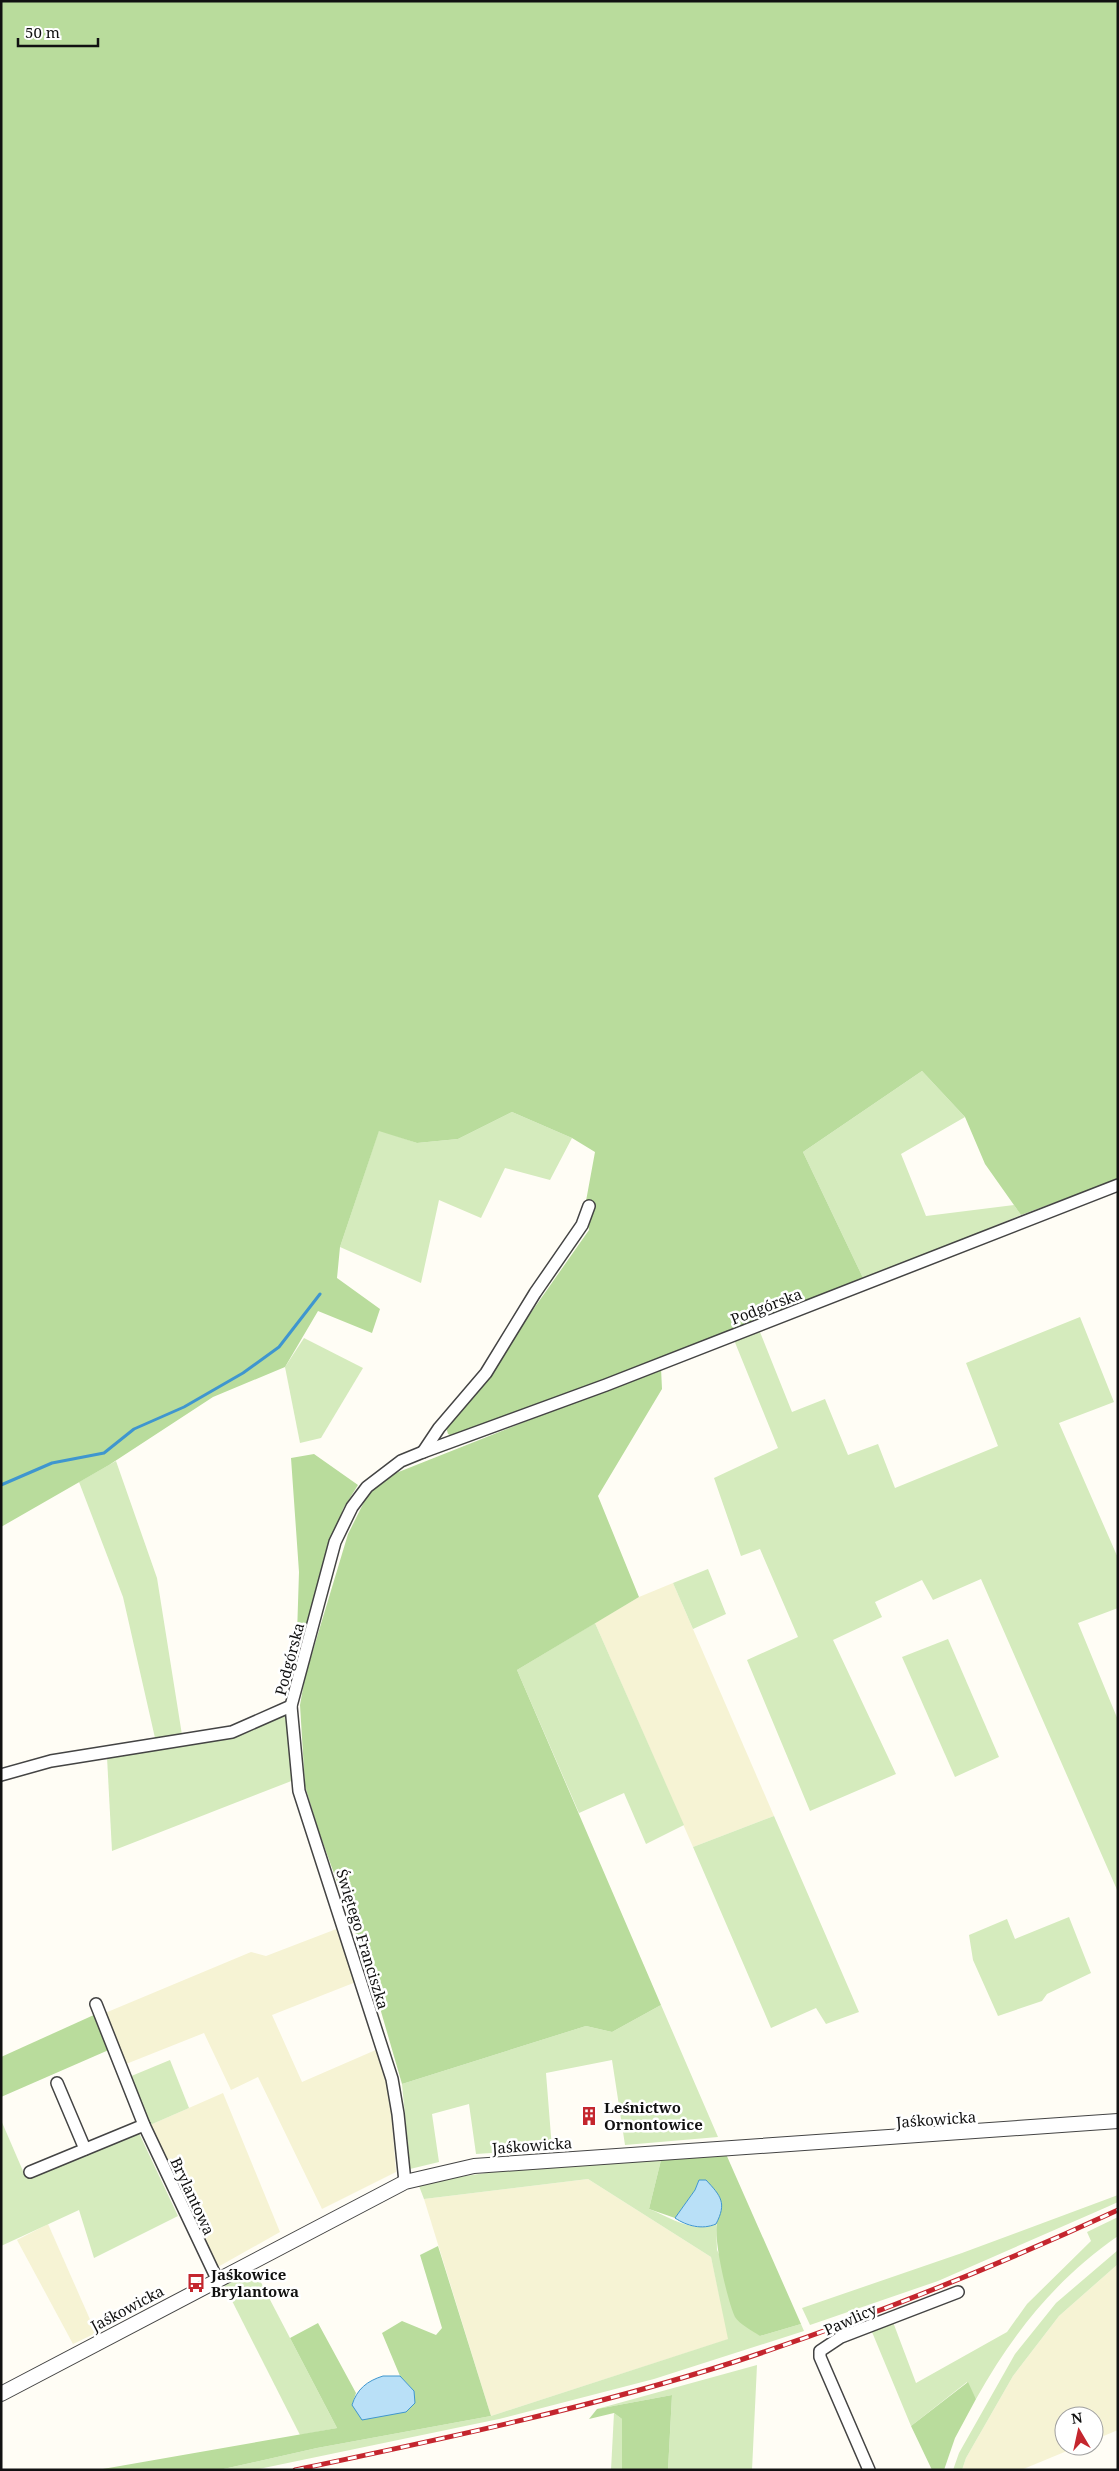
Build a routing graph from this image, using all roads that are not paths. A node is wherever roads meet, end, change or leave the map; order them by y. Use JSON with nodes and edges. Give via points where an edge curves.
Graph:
{"nodes":[{"id":1,"x":1118,"y":1185,"type":"edge"},
{"id":2,"x":589,"y":1206,"type":"dead end"},
{"id":3,"x":423,"y":1452,"type":"junction"},
{"id":4,"x":292,"y":1706,"type":"junction"},
{"id":5,"x":1,"y":1776,"type":"edge"},
{"id":6,"x":96,"y":2004,"type":"dead end"},
{"id":7,"x":57,"y":2083,"type":"dead end"},
{"id":8,"x":1118,"y":2121,"type":"edge"},
{"id":9,"x":144,"y":2125,"type":"junction"},
{"id":10,"x":85,"y":2150,"type":"junction"},
{"id":11,"x":30,"y":2172,"type":"dead end"},
{"id":12,"x":405,"y":2182,"type":"junction"},
{"id":13,"x":216,"y":2279,"type":"junction"},
{"id":14,"x":958,"y":2292,"type":"dead end"},
{"id":15,"x":1,"y":2394,"type":"edge"},
{"id":16,"x":870,"y":2470,"type":"edge"}],
"edges":[{"from":1,"to":3,"type":"street","name":"Podgórska","via":[[598,1388]]},
{"from":2,"to":3,"type":"street","via":[[582,1225],[486,1374],[439,1428]]},
{"from":3,"to":4,"type":"street","name":"Podgórska","via":[[401,1461],[367,1487],[341,1527]]},
{"from":4,"to":5,"type":"street","name":"Podgórska","via":[[232,1732],[51,1761]]},
{"from":4,"to":12,"type":"street","name":"Świętego Franciszka","via":[[299,1791],[392,2079]]},
{"from":6,"to":9,"type":"street","name":"Brylantowa"},
{"from":7,"to":10,"type":"street"},
{"from":8,"to":12,"type":"street","name":"Jaśkowicka","via":[[474,2166]]},
{"from":9,"to":10,"type":"street"},
{"from":9,"to":13,"type":"street","name":"Brylantowa"},
{"from":10,"to":11,"type":"street"},
{"from":12,"to":13,"type":"street","name":"Jaśkowicka"},
{"from":13,"to":15,"type":"street","name":"Jaśkowicka"},
{"from":14,"to":16,"type":"street","name":"Pawlicy","via":[[840,2337],[820,2351]]}]}
